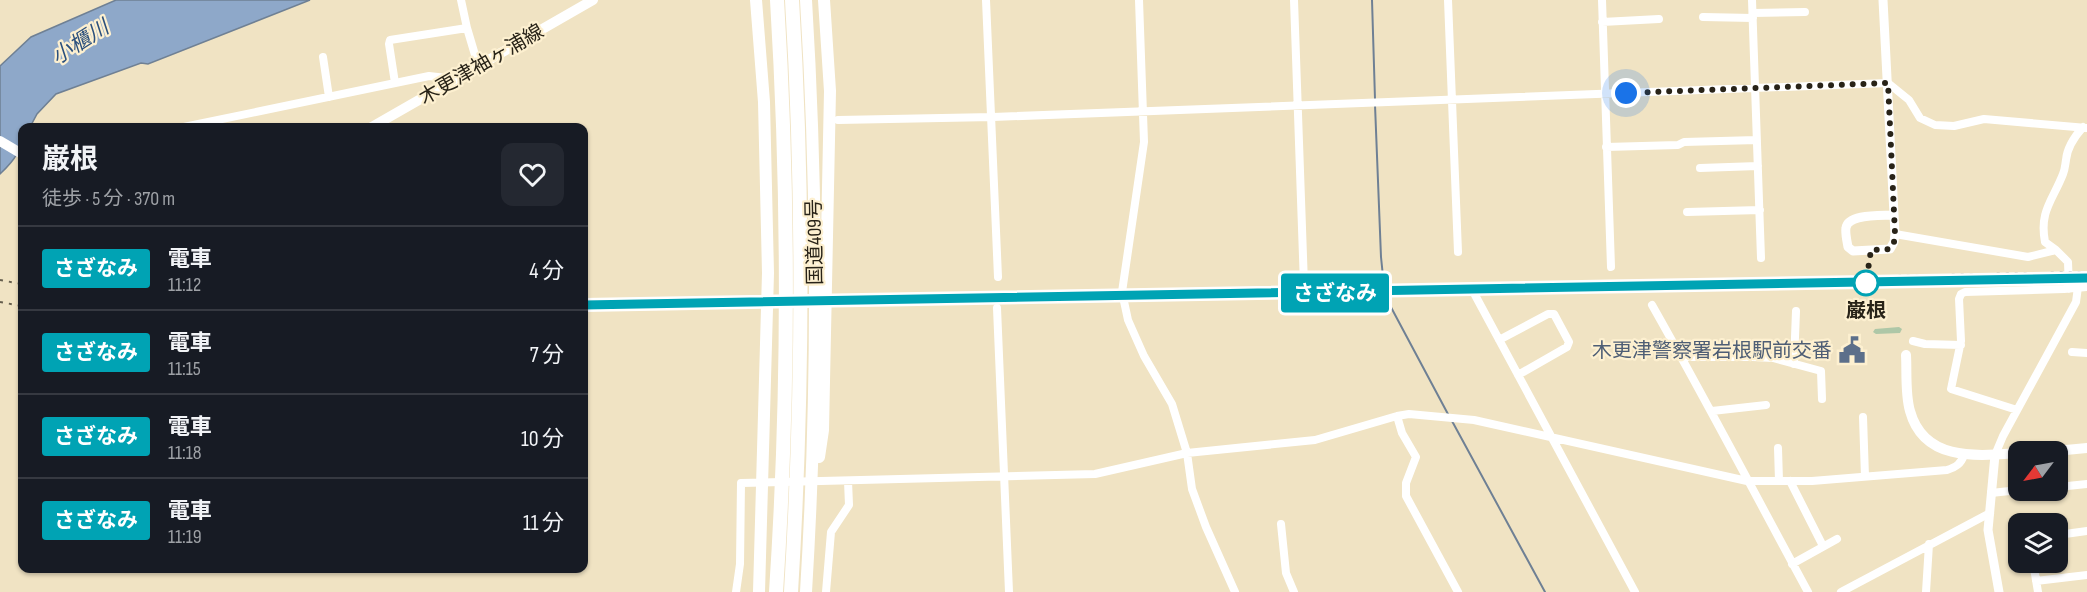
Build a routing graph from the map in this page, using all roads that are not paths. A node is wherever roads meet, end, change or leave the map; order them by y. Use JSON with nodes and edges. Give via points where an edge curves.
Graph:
{"nodes":[{"id":1,"x":460,"y":0,"type":"edge"},
{"id":2,"x":593,"y":0,"type":"edge"},
{"id":3,"x":756,"y":0,"type":"edge"},
{"id":4,"x":777,"y":0,"type":"edge"},
{"id":5,"x":792,"y":0,"type":"edge"},
{"id":6,"x":806,"y":0,"type":"edge"},
{"id":7,"x":824,"y":0,"type":"edge"},
{"id":8,"x":986,"y":0,"type":"edge"},
{"id":9,"x":1139,"y":0,"type":"edge"},
{"id":10,"x":1294,"y":0,"type":"edge"},
{"id":11,"x":1448,"y":0,"type":"edge"},
{"id":12,"x":1602,"y":0,"type":"edge"},
{"id":13,"x":1752,"y":0,"type":"edge"},
{"id":14,"x":1883,"y":0,"type":"edge"},
{"id":15,"x":1804,"y":12,"type":"dead end"},
{"id":16,"x":1753,"y":16,"type":"junction"},
{"id":17,"x":1703,"y":17,"type":"dead end"},
{"id":18,"x":1659,"y":19,"type":"dead end"},
{"id":19,"x":1602,"y":22,"type":"junction"},
{"id":20,"x":467,"y":28,"type":"junction"},
{"id":21,"x":323,"y":57,"type":"dead end"},
{"id":22,"x":478,"y":65,"type":"junction"},
{"id":23,"x":454,"y":79,"type":"junction"},
{"id":24,"x":395,"y":83,"type":"junction"},
{"id":25,"x":1888,"y":83,"type":"junction"},
{"id":26,"x":1756,"y":89,"type":"junction"},
{"id":27,"x":1605,"y":94,"type":"junction"},
{"id":28,"x":329,"y":97,"type":"junction"},
{"id":29,"x":1451,"y":99,"type":"junction"},
{"id":30,"x":1298,"y":105,"type":"junction"},
{"id":31,"x":1143,"y":110,"type":"junction"},
{"id":32,"x":993,"y":117,"type":"junction"},
{"id":33,"x":838,"y":120,"type":"dead end"},
{"id":34,"x":203,"y":123,"type":"edge"},
{"id":35,"x":379,"y":123,"type":"edge"},
{"id":36,"x":2085,"y":128,"type":"edge"},
{"id":37,"x":1757,"y":140,"type":"junction"},
{"id":38,"x":0,"y":141,"type":"edge"},
{"id":39,"x":1606,"y":147,"type":"junction"},
{"id":40,"x":18,"y":152,"type":"edge"},
{"id":41,"x":1758,"y":166,"type":"junction"},
{"id":42,"x":1700,"y":168,"type":"dead end"},
{"id":43,"x":1760,"y":210,"type":"junction"},
{"id":44,"x":1687,"y":212,"type":"dead end"},
{"id":45,"x":1894,"y":215,"type":"junction"},
{"id":46,"x":1895,"y":234,"type":"junction"},
{"id":47,"x":2056,"y":250,"type":"junction"},
{"id":48,"x":1458,"y":252,"type":"dead end"},
{"id":49,"x":1761,"y":258,"type":"dead end"},
{"id":50,"x":1611,"y":267,"type":"dead end"},
{"id":51,"x":998,"y":277,"type":"dead end"},
{"id":52,"x":1304,"y":285,"type":"dead end"},
{"id":53,"x":2087,"y":287,"type":"edge"},
{"id":54,"x":2073,"y":288,"type":"junction"},
{"id":55,"x":1475,"y":295,"type":"dead end"},
{"id":56,"x":1652,"y":305,"type":"dead end"},
{"id":57,"x":998,"y":308,"type":"dead end"},
{"id":58,"x":1796,"y":310,"type":"dead end"},
{"id":59,"x":1499,"y":340,"type":"junction"},
{"id":60,"x":1913,"y":341,"type":"dead end"},
{"id":61,"x":1961,"y":345,"type":"junction"},
{"id":62,"x":2072,"y":352,"type":"dead end"},
{"id":63,"x":2087,"y":353,"type":"edge"},
{"id":64,"x":1906,"y":355,"type":"dead end"},
{"id":65,"x":1682,"y":357,"type":"junction"},
{"id":66,"x":1794,"y":364,"type":"junction"},
{"id":67,"x":1518,"y":375,"type":"junction"},
{"id":68,"x":1822,"y":399,"type":"dead end"},
{"id":69,"x":1766,"y":405,"type":"dead end"},
{"id":70,"x":2017,"y":410,"type":"junction"},
{"id":71,"x":1712,"y":411,"type":"junction"},
{"id":72,"x":1397,"y":416,"type":"junction"},
{"id":73,"x":1863,"y":417,"type":"dead end"},
{"id":74,"x":1551,"y":436,"type":"junction"},
{"id":75,"x":1778,"y":448,"type":"dead end"},
{"id":76,"x":2087,"y":448,"type":"edge"},
{"id":77,"x":2068,"y":450,"type":"edge"},
{"id":78,"x":1187,"y":453,"type":"junction"},
{"id":79,"x":2008,"y":454,"type":"edge"},
{"id":80,"x":1964,"y":455,"type":"junction"},
{"id":81,"x":1995,"y":455,"type":"junction"},
{"id":82,"x":1004,"y":477,"type":"junction"},
{"id":83,"x":1865,"y":477,"type":"junction"},
{"id":84,"x":848,"y":481,"type":"junction"},
{"id":85,"x":1747,"y":481,"type":"junction"},
{"id":86,"x":1779,"y":481,"type":"junction"},
{"id":87,"x":1790,"y":481,"type":"junction"},
{"id":88,"x":2087,"y":484,"type":"edge"},
{"id":89,"x":2068,"y":486,"type":"edge"},
{"id":90,"x":2008,"y":491,"type":"edge"},
{"id":91,"x":1991,"y":493,"type":"junction"},
{"id":92,"x":811,"y":509,"type":"junction"},
{"id":93,"x":1990,"y":513,"type":"junction"},
{"id":94,"x":1281,"y":524,"type":"dead end"},
{"id":95,"x":2087,"y":531,"type":"edge"},
{"id":96,"x":2068,"y":534,"type":"edge"},
{"id":97,"x":1837,"y":538,"type":"dead end"},
{"id":98,"x":1929,"y":544,"type":"junction"},
{"id":99,"x":1823,"y":546,"type":"junction"},
{"id":100,"x":1792,"y":564,"type":"junction"},
{"id":101,"x":2035,"y":573,"type":"edge"},
{"id":102,"x":2087,"y":574,"type":"edge"},
{"id":103,"x":2036,"y":581,"type":"junction"},
{"id":104,"x":736,"y":592,"type":"edge"},
{"id":105,"x":759,"y":592,"type":"edge"},
{"id":106,"x":776,"y":592,"type":"edge"},
{"id":107,"x":791,"y":592,"type":"edge"},
{"id":108,"x":806,"y":592,"type":"edge"},
{"id":109,"x":826,"y":592,"type":"edge"},
{"id":110,"x":1009,"y":592,"type":"edge"},
{"id":111,"x":1235,"y":592,"type":"edge"},
{"id":112,"x":1294,"y":592,"type":"edge"},
{"id":113,"x":1458,"y":592,"type":"edge"},
{"id":114,"x":1635,"y":592,"type":"edge"},
{"id":115,"x":1808,"y":592,"type":"edge"},
{"id":116,"x":1841,"y":592,"type":"edge"},
{"id":117,"x":1926,"y":592,"type":"edge"},
{"id":118,"x":1999,"y":592,"type":"edge"},
{"id":119,"x":2038,"y":592,"type":"edge"}],
"edges":[{"from":1,"to":20,"type":"street"},
{"from":2,"to":22,"type":"main road","name":"木更津袖ヶ浦線"},
{"from":3,"to":105,"type":"highway","via":[[764,102],[768,273]]},
{"from":4,"to":106,"type":"highway","via":[[787,310]]},
{"from":5,"to":107,"type":"highway","via":[[802,309]]},
{"from":6,"to":92,"type":"highway","name":"国道409号","via":[[816,307]]},
{"from":7,"to":92,"type":"highway","via":[[830,91],[823,430]]},
{"from":8,"to":32,"type":"street"},
{"from":9,"to":31,"type":"street"},
{"from":10,"to":30,"type":"street"},
{"from":11,"to":29,"type":"street"},
{"from":12,"to":19,"type":"street"},
{"from":13,"to":16,"type":"street"},
{"from":14,"to":25,"type":"street"},
{"from":15,"to":16,"type":"street"},
{"from":16,"to":17,"type":"street"},
{"from":16,"to":26,"type":"street"},
{"from":18,"to":19,"type":"street"},
{"from":19,"to":27,"type":"street"},
{"from":20,"to":22,"type":"street"},
{"from":20,"to":24,"type":"street","via":[[390,40]]},
{"from":21,"to":28,"type":"street"},
{"from":22,"to":23,"type":"main road","name":"木更津袖ヶ浦線"},
{"from":23,"to":24,"type":"street","via":[[429,76]]},
{"from":23,"to":35,"type":"main road","name":"木更津袖ヶ浦線"},
{"from":24,"to":28,"type":"street"},
{"from":25,"to":26,"type":"street"},
{"from":25,"to":36,"type":"street","via":[[1902,93],[1920,118],[1935,125],[1954,126],[1984,119]]},
{"from":25,"to":45,"type":"street"},
{"from":26,"to":27,"type":"street"},
{"from":26,"to":37,"type":"street"},
{"from":27,"to":29,"type":"street"},
{"from":27,"to":39,"type":"street"},
{"from":28,"to":34,"type":"street"},
{"from":29,"to":30,"type":"street"},
{"from":29,"to":48,"type":"street"},
{"from":30,"to":31,"type":"street"},
{"from":30,"to":52,"type":"street"},
{"from":31,"to":32,"type":"street"},
{"from":31,"to":78,"type":"street","via":[[1144,142],[1123,304],[1144,356],[1172,404]]},
{"from":32,"to":33,"type":"street"},
{"from":32,"to":51,"type":"street"},
{"from":36,"to":47,"type":"street","via":[[2075,136],[2066,168],[2048,205],[2043,231],[2045,242]]},
{"from":37,"to":39,"type":"street"},
{"from":37,"to":41,"type":"street"},
{"from":38,"to":40,"type":"main road"},
{"from":39,"to":50,"type":"street"},
{"from":41,"to":42,"type":"street"},
{"from":41,"to":43,"type":"street"},
{"from":43,"to":44,"type":"street"},
{"from":43,"to":49,"type":"street"},
{"from":45,"to":46,"type":"street"},
{"from":45,"to":46,"type":"street","via":[[1849,221],[1848,247],[1853,251],[1890,249]]},
{"from":46,"to":47,"type":"street","via":[[2028,257]]},
{"from":47,"to":54,"type":"street","via":[[2068,262]]},
{"from":53,"to":54,"type":"street"},
{"from":54,"to":61,"type":"street","via":[[1961,294]]},
{"from":54,"to":70,"type":"street","via":[[2076,302]]},
{"from":55,"to":59,"type":"street"},
{"from":56,"to":65,"type":"street"},
{"from":57,"to":82,"type":"street"},
{"from":58,"to":66,"type":"street"},
{"from":59,"to":67,"type":"street"},
{"from":59,"to":67,"type":"street","via":[[1554,314],[1569,342],[1567,347]]},
{"from":60,"to":61,"type":"street"},
{"from":61,"to":70,"type":"street","via":[[1952,389]]},
{"from":62,"to":63,"type":"street"},
{"from":64,"to":80,"type":"main road","via":[[1909,409],[1914,421],[1933,443]]},
{"from":65,"to":66,"type":"street","via":[[1773,358]]},
{"from":65,"to":71,"type":"street"},
{"from":66,"to":68,"type":"street","via":[[1821,371]]},
{"from":67,"to":74,"type":"street"},
{"from":69,"to":71,"type":"street"},
{"from":70,"to":81,"type":"street"},
{"from":71,"to":85,"type":"street"},
{"from":72,"to":74,"type":"street","via":[[1474,420]]},
{"from":72,"to":78,"type":"street","via":[[1315,440]]},
{"from":72,"to":113,"type":"street","via":[[1416,457],[1406,483],[1406,496]]},
{"from":73,"to":83,"type":"street"},
{"from":74,"to":85,"type":"street"},
{"from":74,"to":114,"type":"street"},
{"from":75,"to":86,"type":"street"},
{"from":76,"to":77,"type":"main road"},
{"from":78,"to":82,"type":"street","via":[[1095,474]]},
{"from":78,"to":111,"type":"street","via":[[1192,489]]},
{"from":79,"to":81,"type":"main road"},
{"from":80,"to":81,"type":"main road"},
{"from":80,"to":83,"type":"street","via":[[1961,463],[1947,470]]},
{"from":81,"to":91,"type":"street"},
{"from":82,"to":84,"type":"street"},
{"from":82,"to":110,"type":"street"},
{"from":83,"to":87,"type":"street"},
{"from":84,"to":104,"type":"street","via":[[741,483]]},
{"from":84,"to":109,"type":"street","via":[[849,505],[831,532]]},
{"from":85,"to":86,"type":"street"},
{"from":85,"to":100,"type":"street"},
{"from":86,"to":87,"type":"street"},
{"from":87,"to":99,"type":"street"},
{"from":88,"to":89,"type":"street"},
{"from":90,"to":91,"type":"street"},
{"from":91,"to":93,"type":"street"},
{"from":92,"to":108,"type":"highway","name":"国道409号"},
{"from":93,"to":98,"type":"street"},
{"from":93,"to":118,"type":"street"},
{"from":94,"to":112,"type":"street","via":[[1286,573]]},
{"from":95,"to":96,"type":"street"},
{"from":97,"to":99,"type":"street"},
{"from":98,"to":116,"type":"street"},
{"from":98,"to":117,"type":"street"},
{"from":99,"to":100,"type":"street"},
{"from":100,"to":115,"type":"street"},
{"from":101,"to":103,"type":"street"},
{"from":102,"to":103,"type":"street"},
{"from":103,"to":119,"type":"street"}]}
